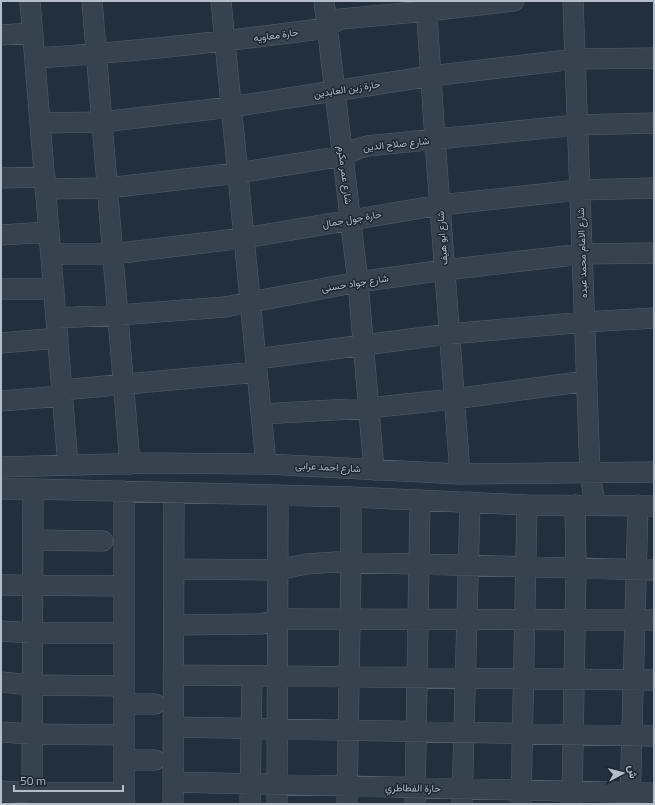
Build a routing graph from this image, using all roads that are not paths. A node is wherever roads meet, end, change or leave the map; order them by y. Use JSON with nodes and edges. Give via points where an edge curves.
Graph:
{"nodes":[{"id":1,"x":30,"y":1,"type":"edge"},
{"id":2,"x":92,"y":1,"type":"edge"},
{"id":3,"x":221,"y":1,"type":"edge"},
{"id":4,"x":324,"y":1,"type":"edge"},
{"id":5,"x":514,"y":1,"type":"edge"},
{"id":6,"x":573,"y":1,"type":"edge"},
{"id":7,"x":426,"y":6,"type":"edge"},
{"id":8,"x":327,"y":28,"type":"junction"},
{"id":9,"x":33,"y":33,"type":"junction"},
{"id":10,"x":1,"y":35,"type":"edge"},
{"id":11,"x":225,"y":42,"type":"junction"},
{"id":12,"x":96,"y":54,"type":"junction"},
{"id":13,"x":35,"y":58,"type":"junction"},
{"id":14,"x":654,"y":58,"type":"edge"},
{"id":15,"x":575,"y":59,"type":"junction"},
{"id":16,"x":431,"y":76,"type":"junction"},
{"id":17,"x":334,"y":91,"type":"junction"},
{"id":18,"x":231,"y":107,"type":"junction"},
{"id":19,"x":102,"y":122,"type":"junction"},
{"id":20,"x":40,"y":123,"type":"junction"},
{"id":21,"x":654,"y":123,"type":"edge"},
{"id":22,"x":577,"y":125,"type":"junction"},
{"id":23,"x":435,"y":140,"type":"junction"},
{"id":24,"x":343,"y":156,"type":"junction"},
{"id":25,"x":238,"y":173,"type":"junction"},
{"id":26,"x":1,"y":178,"type":"edge"},
{"id":27,"x":45,"y":183,"type":"junction"},
{"id":28,"x":107,"y":188,"type":"junction"},
{"id":29,"x":654,"y":188,"type":"edge"},
{"id":30,"x":579,"y":190,"type":"junction"},
{"id":31,"x":440,"y":205,"type":"junction"},
{"id":32,"x":351,"y":220,"type":"junction"},
{"id":33,"x":49,"y":232,"type":"junction"},
{"id":34,"x":1,"y":235,"type":"edge"},
{"id":35,"x":244,"y":238,"type":"junction"},
{"id":36,"x":654,"y":253,"type":"edge"},
{"id":37,"x":51,"y":254,"type":"junction"},
{"id":38,"x":113,"y":254,"type":"junction"},
{"id":39,"x":582,"y":254,"type":"junction"},
{"id":40,"x":444,"y":270,"type":"junction"},
{"id":41,"x":358,"y":282,"type":"junction"},
{"id":42,"x":54,"y":289,"type":"junction"},
{"id":43,"x":1,"y":290,"type":"edge"},
{"id":44,"x":250,"y":303,"type":"junction"},
{"id":45,"x":118,"y":315,"type":"junction"},
{"id":46,"x":56,"y":318,"type":"junction"},
{"id":47,"x":654,"y":318,"type":"edge"},
{"id":48,"x":585,"y":322,"type":"junction"},
{"id":49,"x":450,"y":334,"type":"junction"},
{"id":50,"x":58,"y":338,"type":"junction"},
{"id":51,"x":1,"y":343,"type":"edge"},
{"id":52,"x":364,"y":345,"type":"junction"},
{"id":53,"x":256,"y":365,"type":"junction"},
{"id":54,"x":586,"y":381,"type":"junction"},
{"id":55,"x":124,"y":384,"type":"junction"},
{"id":56,"x":62,"y":393,"type":"junction"},
{"id":57,"x":454,"y":399,"type":"junction"},
{"id":58,"x":1,"y":401,"type":"edge"},
{"id":59,"x":369,"y":408,"type":"junction"},
{"id":60,"x":261,"y":414,"type":"junction"},
{"id":61,"x":150,"y":463,"type":"junction"},
{"id":62,"x":130,"y":464,"type":"junction"},
{"id":63,"x":266,"y":464,"type":"junction"},
{"id":64,"x":68,"y":465,"type":"junction"},
{"id":65,"x":1,"y":467,"type":"edge"},
{"id":66,"x":374,"y":470,"type":"junction"},
{"id":67,"x":654,"y":472,"type":"edge"},
{"id":68,"x":590,"y":473,"type":"junction"},
{"id":69,"x":460,"y":474,"type":"junction"},
{"id":70,"x":33,"y":488,"type":"junction"},
{"id":71,"x":1,"y":489,"type":"edge"},
{"id":72,"x":124,"y":492,"type":"junction"},
{"id":73,"x":149,"y":492,"type":"junction"},
{"id":74,"x":174,"y":493,"type":"junction"},
{"id":75,"x":278,"y":495,"type":"junction"},
{"id":76,"x":351,"y":497,"type":"junction"},
{"id":77,"x":420,"y":500,"type":"junction"},
{"id":78,"x":470,"y":502,"type":"junction"},
{"id":79,"x":527,"y":505,"type":"junction"},
{"id":80,"x":585,"y":505,"type":"junction"},
{"id":81,"x":646,"y":505,"type":"edge"},
{"id":82,"x":33,"y":540,"type":"junction"},
{"id":83,"x":103,"y":541,"type":"dead end"},
{"id":84,"x":351,"y":562,"type":"junction"},
{"id":85,"x":419,"y":564,"type":"junction"},
{"id":86,"x":468,"y":565,"type":"junction"},
{"id":87,"x":525,"y":567,"type":"junction"},
{"id":88,"x":576,"y":568,"type":"junction"},
{"id":89,"x":174,"y":569,"type":"junction"},
{"id":90,"x":278,"y":570,"type":"junction"},
{"id":91,"x":645,"y":570,"type":"edge"},
{"id":92,"x":1,"y":585,"type":"edge"},
{"id":93,"x":33,"y":586,"type":"junction"},
{"id":94,"x":124,"y":586,"type":"junction"},
{"id":95,"x":350,"y":619,"type":"junction"},
{"id":96,"x":418,"y":619,"type":"junction"},
{"id":97,"x":467,"y":619,"type":"junction"},
{"id":98,"x":277,"y":620,"type":"junction"},
{"id":99,"x":524,"y":620,"type":"junction"},
{"id":100,"x":575,"y":620,"type":"junction"},
{"id":101,"x":644,"y":620,"type":"edge"},
{"id":102,"x":174,"y":625,"type":"junction"},
{"id":103,"x":1,"y":631,"type":"edge"},
{"id":104,"x":32,"y":633,"type":"junction"},
{"id":105,"x":124,"y":633,"type":"junction"},
{"id":106,"x":173,"y":675,"type":"junction"},
{"id":107,"x":252,"y":676,"type":"junction"},
{"id":108,"x":279,"y":676,"type":"junction"},
{"id":109,"x":349,"y":677,"type":"junction"},
{"id":110,"x":417,"y":678,"type":"junction"},
{"id":111,"x":466,"y":678,"type":"junction"},
{"id":112,"x":523,"y":679,"type":"junction"},
{"id":113,"x":574,"y":679,"type":"junction"},
{"id":114,"x":633,"y":680,"type":"junction"},
{"id":115,"x":654,"y":680,"type":"edge"},
{"id":116,"x":1,"y":682,"type":"edge"},
{"id":117,"x":32,"y":685,"type":"junction"},
{"id":118,"x":124,"y":695,"type":"junction"},
{"id":119,"x":155,"y":704,"type":"dead end"},
{"id":120,"x":173,"y":727,"type":"junction"},
{"id":121,"x":251,"y":728,"type":"junction"},
{"id":122,"x":278,"y":729,"type":"junction"},
{"id":123,"x":348,"y":730,"type":"junction"},
{"id":124,"x":416,"y":731,"type":"junction"},
{"id":125,"x":1,"y":732,"type":"edge"},
{"id":126,"x":464,"y":732,"type":"junction"},
{"id":127,"x":522,"y":733,"type":"junction"},
{"id":128,"x":32,"y":734,"type":"junction"},
{"id":129,"x":573,"y":734,"type":"junction"},
{"id":130,"x":124,"y":735,"type":"junction"},
{"id":131,"x":632,"y":735,"type":"junction"},
{"id":132,"x":654,"y":736,"type":"edge"},
{"id":133,"x":124,"y":760,"type":"junction"},
{"id":134,"x":155,"y":760,"type":"dead end"},
{"id":135,"x":173,"y":782,"type":"junction"},
{"id":136,"x":250,"y":784,"type":"junction"},
{"id":137,"x":1,"y":791,"type":"edge"},
{"id":138,"x":654,"y":793,"type":"edge"},
{"id":139,"x":278,"y":794,"type":"edge"},
{"id":140,"x":347,"y":795,"type":"edge"},
{"id":141,"x":415,"y":796,"type":"edge"},
{"id":142,"x":463,"y":796,"type":"edge"},
{"id":143,"x":521,"y":797,"type":"edge"},
{"id":144,"x":32,"y":798,"type":"edge"},
{"id":145,"x":124,"y":798,"type":"edge"},
{"id":146,"x":572,"y":798,"type":"edge"},
{"id":147,"x":630,"y":798,"type":"edge"},
{"id":148,"x":173,"y":804,"type":"edge"},
{"id":149,"x":250,"y":804,"type":"edge"}],
"edges":[{"from":1,"to":9,"type":"street"},
{"from":2,"to":12,"type":"street"},
{"from":3,"to":11,"type":"street"},
{"from":4,"to":8,"type":"street","name":"شارع عمر مكرم"},
{"from":5,"to":7,"type":"street","name":"حارة معاويه"},
{"from":6,"to":15,"type":"street","name":"شارع الامام محمد عبده"},
{"from":7,"to":8,"type":"street","name":"حارة معاويه","via":[[341,19]]},
{"from":7,"to":16,"type":"street","name":"شارع ابو هيف"},
{"from":8,"to":11,"type":"street","name":"حارة معاويه"},
{"from":8,"to":17,"type":"street","name":"شارع عمر مكرم"},
{"from":9,"to":10,"type":"street"},
{"from":9,"to":13,"type":"street"},
{"from":11,"to":12,"type":"street","name":"حارة معاويه"},
{"from":11,"to":18,"type":"street"},
{"from":12,"to":13,"type":"street","name":"حارة معاويه"},
{"from":12,"to":19,"type":"street"},
{"from":13,"to":20,"type":"street"},
{"from":14,"to":15,"type":"street","name":"حارة زين العابدين"},
{"from":15,"to":16,"type":"street","name":"حارة زين العابدين"},
{"from":15,"to":22,"type":"street","name":"شارع الامام محمد عبده"},
{"from":16,"to":17,"type":"street","name":"حارة زين العابدين"},
{"from":16,"to":23,"type":"street","name":"شارع ابو هيف"},
{"from":17,"to":18,"type":"street","name":"حارة زين العابدين"},
{"from":17,"to":24,"type":"street","name":"شارع عمر مكرم"},
{"from":18,"to":19,"type":"street","name":"حارة زين العابدين"},
{"from":18,"to":25,"type":"street"},
{"from":19,"to":20,"type":"street","name":"حارة زين العابدين"},
{"from":19,"to":28,"type":"street"},
{"from":20,"to":27,"type":"street"},
{"from":21,"to":22,"type":"street","name":"شارع صلاح الدين"},
{"from":22,"to":23,"type":"street","name":"شارع صلاح الدين"},
{"from":22,"to":30,"type":"street","name":"شارع الامام محمد عبده"},
{"from":23,"to":24,"type":"street","name":"شارع صلاح الدين","via":[[367,146]]},
{"from":23,"to":31,"type":"street","name":"شارع ابو هيف"},
{"from":24,"to":25,"type":"street","name":"شارع صلاح الدين"},
{"from":24,"to":32,"type":"street","name":"شارع عمر مكرم"},
{"from":25,"to":28,"type":"street","name":"شارع صلاح الدين"},
{"from":25,"to":35,"type":"street"},
{"from":26,"to":27,"type":"street","name":"شارع صلاح الدين"},
{"from":27,"to":28,"type":"street","name":"شارع صلاح الدين"},
{"from":27,"to":33,"type":"street"},
{"from":28,"to":38,"type":"street"},
{"from":29,"to":30,"type":"street","name":"حارة جول جمال"},
{"from":30,"to":31,"type":"street","name":"حارة جول جمال"},
{"from":30,"to":39,"type":"street","name":"شارع الامام محمد عبده"},
{"from":31,"to":32,"type":"street","name":"حارة جول جمال"},
{"from":31,"to":40,"type":"street","name":"شارع ابو هيف"},
{"from":32,"to":35,"type":"street","name":"حارة جول جمال"},
{"from":32,"to":41,"type":"street","name":"شارع عمر مكرم"},
{"from":33,"to":34,"type":"street"},
{"from":33,"to":37,"type":"street"},
{"from":35,"to":38,"type":"street","name":"حارة جول جمال"},
{"from":35,"to":44,"type":"street"},
{"from":36,"to":39,"type":"street","name":"شارع جواد حسنى"},
{"from":37,"to":38,"type":"street","name":"حارة جول جمال"},
{"from":37,"to":42,"type":"street"},
{"from":38,"to":45,"type":"street"},
{"from":39,"to":40,"type":"street","name":"شارع جواد حسنى"},
{"from":39,"to":48,"type":"street","name":"شارع الامام محمد عبده"},
{"from":40,"to":41,"type":"street","name":"شارع جواد حسنى"},
{"from":40,"to":49,"type":"street","name":"شارع ابو هيف"},
{"from":41,"to":44,"type":"street","name":"شارع جواد حسنى"},
{"from":41,"to":52,"type":"street","name":"شارع عمر مكرم"},
{"from":42,"to":43,"type":"street"},
{"from":42,"to":46,"type":"street"},
{"from":44,"to":45,"type":"street","name":"شارع جواد حسنى"},
{"from":44,"to":53,"type":"street"},
{"from":45,"to":46,"type":"street","name":"شارع جواد حسنى"},
{"from":45,"to":55,"type":"street"},
{"from":46,"to":50,"type":"street"},
{"from":47,"to":48,"type":"street"},
{"from":48,"to":49,"type":"street"},
{"from":48,"to":54,"type":"street","name":"شارع الامام محمد عبده"},
{"from":49,"to":52,"type":"street"},
{"from":49,"to":57,"type":"street","name":"شارع ابو هيف"},
{"from":50,"to":51,"type":"street"},
{"from":50,"to":56,"type":"street"},
{"from":52,"to":53,"type":"street"},
{"from":52,"to":59,"type":"street","name":"شارع عمر مكرم"},
{"from":53,"to":55,"type":"street"},
{"from":53,"to":60,"type":"street"},
{"from":54,"to":57,"type":"street"},
{"from":54,"to":68,"type":"street","name":"شارع الامام محمد عبده"},
{"from":55,"to":56,"type":"street"},
{"from":55,"to":62,"type":"street"},
{"from":56,"to":58,"type":"street"},
{"from":56,"to":64,"type":"street"},
{"from":57,"to":59,"type":"street"},
{"from":57,"to":69,"type":"street","name":"شارع ابو هيف"},
{"from":59,"to":60,"type":"street"},
{"from":59,"to":66,"type":"street","name":"شارع عمر مكرم"},
{"from":60,"to":63,"type":"street"},
{"from":61,"to":62,"type":"street","name":"شارع احمد عرابى"},
{"from":61,"to":63,"type":"street","name":"شارع احمد عرابى"},
{"from":61,"to":73,"type":"street"},
{"from":62,"to":64,"type":"street","name":"شارع احمد عرابى"},
{"from":63,"to":66,"type":"street","name":"شارع احمد عرابى"},
{"from":64,"to":65,"type":"street","name":"شارع احمد عرابى"},
{"from":66,"to":69,"type":"street","name":"شارع احمد عرابى"},
{"from":67,"to":68,"type":"street","name":"شارع احمد عرابى"},
{"from":68,"to":69,"type":"street","name":"شارع احمد عرابى"},
{"from":68,"to":80,"type":"street","name":"شارع الامام محمد عبده"},
{"from":70,"to":71,"type":"street"},
{"from":70,"to":72,"type":"street"},
{"from":70,"to":82,"type":"street"},
{"from":72,"to":73,"type":"street"},
{"from":72,"to":94,"type":"street"},
{"from":73,"to":74,"type":"street"},
{"from":74,"to":75,"type":"street"},
{"from":74,"to":89,"type":"street"},
{"from":75,"to":76,"type":"street"},
{"from":75,"to":90,"type":"street"},
{"from":76,"to":77,"type":"street"},
{"from":76,"to":84,"type":"street"},
{"from":77,"to":78,"type":"street"},
{"from":77,"to":85,"type":"street"},
{"from":78,"to":79,"type":"street"},
{"from":78,"to":86,"type":"street"},
{"from":79,"to":80,"type":"street"},
{"from":79,"to":87,"type":"street"},
{"from":80,"to":81,"type":"street"},
{"from":80,"to":88,"type":"street","name":"شارع الامام محمد عبده"},
{"from":81,"to":91,"type":"street"},
{"from":82,"to":83,"type":"street"},
{"from":82,"to":93,"type":"street"},
{"from":84,"to":85,"type":"street"},
{"from":84,"to":90,"type":"street","via":[[306,564]]},
{"from":84,"to":95,"type":"street"},
{"from":85,"to":86,"type":"street"},
{"from":85,"to":96,"type":"street"},
{"from":86,"to":87,"type":"street"},
{"from":86,"to":97,"type":"street"},
{"from":87,"to":88,"type":"street"},
{"from":87,"to":99,"type":"street"},
{"from":88,"to":91,"type":"street"},
{"from":88,"to":100,"type":"street","name":"شارع الامام محمد عبده"},
{"from":89,"to":90,"type":"street"},
{"from":89,"to":102,"type":"street"},
{"from":90,"to":98,"type":"street"},
{"from":91,"to":101,"type":"street"},
{"from":92,"to":93,"type":"street"},
{"from":93,"to":94,"type":"street"},
{"from":93,"to":104,"type":"street"},
{"from":94,"to":105,"type":"street"},
{"from":95,"to":96,"type":"street"},
{"from":95,"to":98,"type":"street"},
{"from":95,"to":109,"type":"street"},
{"from":96,"to":97,"type":"street"},
{"from":96,"to":110,"type":"street"},
{"from":97,"to":99,"type":"street"},
{"from":97,"to":111,"type":"street"},
{"from":98,"to":102,"type":"street","via":[[261,624]]},
{"from":98,"to":108,"type":"street"},
{"from":99,"to":100,"type":"street"},
{"from":99,"to":112,"type":"street"},
{"from":100,"to":101,"type":"street"},
{"from":100,"to":113,"type":"street","name":"شارع الامام محمد عبده"},
{"from":101,"to":114,"type":"street"},
{"from":102,"to":106,"type":"street"},
{"from":103,"to":104,"type":"street"},
{"from":104,"to":105,"type":"street"},
{"from":104,"to":117,"type":"street"},
{"from":105,"to":118,"type":"street"},
{"from":106,"to":107,"type":"street"},
{"from":106,"to":120,"type":"street"},
{"from":107,"to":108,"type":"street"},
{"from":107,"to":121,"type":"street"},
{"from":108,"to":109,"type":"street"},
{"from":108,"to":122,"type":"street"},
{"from":109,"to":110,"type":"street"},
{"from":109,"to":123,"type":"street"},
{"from":110,"to":111,"type":"street"},
{"from":110,"to":124,"type":"street"},
{"from":111,"to":112,"type":"street"},
{"from":111,"to":126,"type":"street"},
{"from":112,"to":113,"type":"street"},
{"from":112,"to":127,"type":"street"},
{"from":113,"to":114,"type":"street"},
{"from":113,"to":129,"type":"street","name":"شارع الامام محمد عبده"},
{"from":114,"to":115,"type":"street"},
{"from":114,"to":131,"type":"street"},
{"from":116,"to":117,"type":"street"},
{"from":117,"to":118,"type":"street"},
{"from":117,"to":128,"type":"street"},
{"from":118,"to":119,"type":"street"},
{"from":118,"to":130,"type":"street"},
{"from":120,"to":121,"type":"street"},
{"from":120,"to":135,"type":"street"},
{"from":121,"to":122,"type":"street"},
{"from":121,"to":136,"type":"street"},
{"from":122,"to":123,"type":"street"},
{"from":122,"to":139,"type":"street"},
{"from":123,"to":124,"type":"street"},
{"from":123,"to":140,"type":"street"},
{"from":124,"to":126,"type":"street"},
{"from":124,"to":141,"type":"street"},
{"from":125,"to":128,"type":"street"},
{"from":126,"to":127,"type":"street"},
{"from":126,"to":142,"type":"street"},
{"from":127,"to":129,"type":"street"},
{"from":127,"to":143,"type":"street"},
{"from":128,"to":130,"type":"street"},
{"from":128,"to":144,"type":"street"},
{"from":129,"to":131,"type":"street"},
{"from":129,"to":146,"type":"street","name":"شارع الامام محمد عبده"},
{"from":130,"to":133,"type":"street"},
{"from":131,"to":132,"type":"street"},
{"from":131,"to":147,"type":"street"},
{"from":133,"to":134,"type":"street"},
{"from":133,"to":145,"type":"street"},
{"from":135,"to":136,"type":"street","name":"حارة الفطاطري"},
{"from":135,"to":148,"type":"street"},
{"from":136,"to":139,"type":"street","name":"حارة الفطاطري"},
{"from":136,"to":149,"type":"street"},
{"from":137,"to":144,"type":"street"},
{"from":138,"to":147,"type":"street","name":"حارة الفطاطري"},
{"from":139,"to":140,"type":"street","name":"حارة الفطاطري"},
{"from":140,"to":141,"type":"street","name":"حارة الفطاطري"},
{"from":141,"to":142,"type":"street","name":"حارة الفطاطري"},
{"from":142,"to":143,"type":"street","name":"حارة الفطاطري"},
{"from":143,"to":146,"type":"street","name":"حارة الفطاطري"},
{"from":144,"to":145,"type":"street"},
{"from":146,"to":147,"type":"street","name":"حارة الفطاطري"}]}
